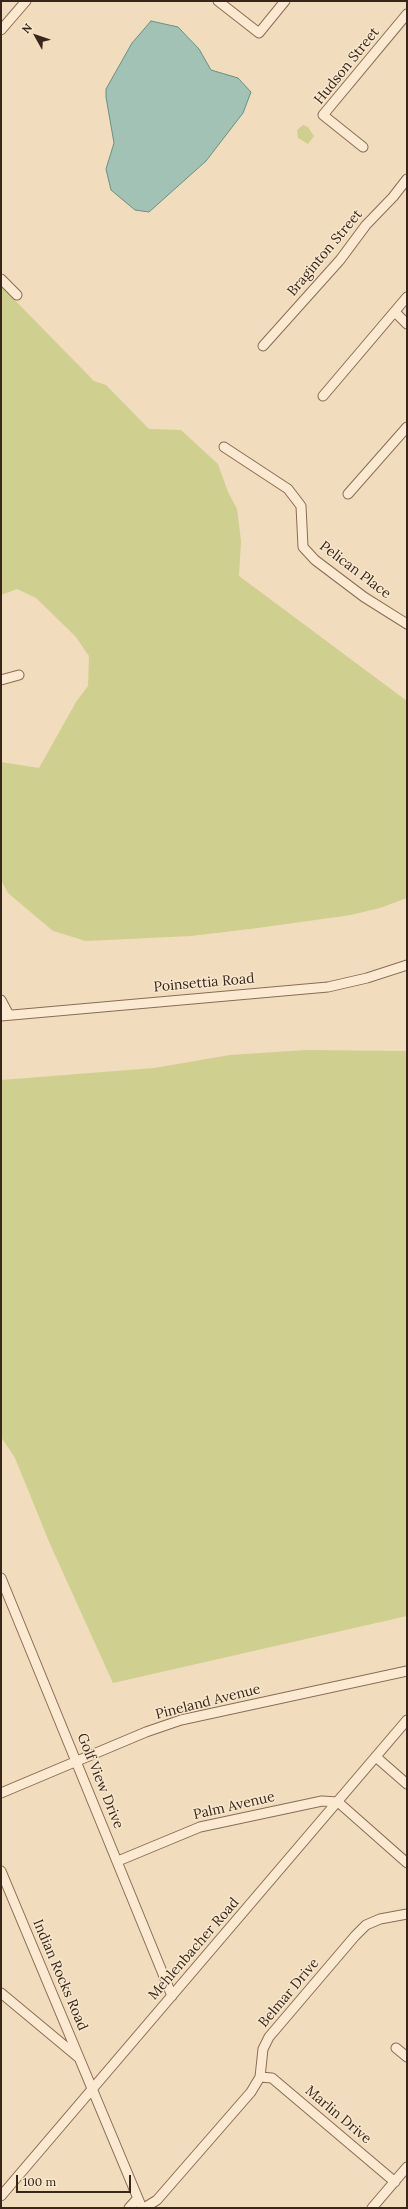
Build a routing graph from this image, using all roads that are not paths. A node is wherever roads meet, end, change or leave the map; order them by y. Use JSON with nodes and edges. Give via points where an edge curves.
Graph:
{"nodes":[{"id":1,"x":26,"y":1,"type":"edge"},
{"id":2,"x":218,"y":1,"type":"edge"},
{"id":3,"x":286,"y":1,"type":"edge"},
{"id":4,"x":407,"y":14,"type":"edge"},
{"id":5,"x":1,"y":30,"type":"edge"},
{"id":6,"x":363,"y":147,"type":"dead end"},
{"id":7,"x":407,"y":179,"type":"edge"},
{"id":8,"x":1,"y":280,"type":"edge"},
{"id":9,"x":17,"y":296,"type":"dead end"},
{"id":10,"x":407,"y":297,"type":"edge"},
{"id":11,"x":395,"y":312,"type":"junction"},
{"id":12,"x":407,"y":324,"type":"edge"},
{"id":13,"x":263,"y":346,"type":"dead end"},
{"id":14,"x":323,"y":396,"type":"dead end"},
{"id":15,"x":407,"y":427,"type":"edge"},
{"id":16,"x":224,"y":447,"type":"dead end"},
{"id":17,"x":348,"y":494,"type":"dead end"},
{"id":18,"x":407,"y":624,"type":"edge"},
{"id":19,"x":19,"y":674,"type":"dead end"},
{"id":20,"x":1,"y":680,"type":"edge"},
{"id":21,"x":407,"y":965,"type":"edge"},
{"id":22,"x":1,"y":1000,"type":"edge"},
{"id":23,"x":5,"y":1015,"type":"edge"},
{"id":24,"x":1,"y":1578,"type":"edge"},
{"id":25,"x":407,"y":1671,"type":"edge"},
{"id":26,"x":407,"y":1720,"type":"edge"},
{"id":27,"x":376,"y":1757,"type":"junction"},
{"id":28,"x":77,"y":1761,"type":"junction"},
{"id":29,"x":407,"y":1784,"type":"edge"},
{"id":30,"x":1,"y":1793,"type":"edge"},
{"id":31,"x":338,"y":1802,"type":"junction"},
{"id":32,"x":118,"y":1860,"type":"junction"},
{"id":33,"x":407,"y":1863,"type":"edge"},
{"id":34,"x":1,"y":1871,"type":"edge"},
{"id":35,"x":407,"y":1914,"type":"edge"},
{"id":36,"x":1,"y":1993,"type":"edge"},
{"id":37,"x":172,"y":1996,"type":"junction"},
{"id":38,"x":396,"y":2048,"type":"dead end"},
{"id":39,"x":407,"y":2057,"type":"edge"},
{"id":40,"x":79,"y":2058,"type":"junction"},
{"id":41,"x":260,"y":2077,"type":"junction"},
{"id":42,"x":93,"y":2089,"type":"junction"},
{"id":43,"x":407,"y":2167,"type":"edge"},
{"id":44,"x":395,"y":2182,"type":"junction"},
{"id":45,"x":1,"y":2196,"type":"edge"},
{"id":46,"x":138,"y":2198,"type":"junction"},
{"id":47,"x":129,"y":2208,"type":"edge"},
{"id":48,"x":143,"y":2208,"type":"edge"},
{"id":49,"x":372,"y":2208,"type":"edge"}],
"edges":[{"from":1,"to":5,"type":"street"},
{"from":2,"to":3,"type":"street","via":[[259,33]]},
{"from":4,"to":6,"type":"street","name":"Hudson Street","via":[[324,115]]},
{"from":7,"to":13,"type":"street","name":"Braginton Street","via":[[366,225],[340,260]]},
{"from":8,"to":9,"type":"street"},
{"from":10,"to":11,"type":"street"},
{"from":11,"to":12,"type":"street"},
{"from":11,"to":14,"type":"street"},
{"from":15,"to":17,"type":"street"},
{"from":16,"to":18,"type":"street","name":"Pelican Place","via":[[288,488],[301,506],[303,547],[314,560],[364,597]]},
{"from":19,"to":20,"type":"street"},
{"from":21,"to":23,"type":"street","name":"Poinsettia Road","via":[[328,987]]},
{"from":22,"to":23,"type":"street"},
{"from":24,"to":28,"type":"street","name":"Golf View Drive"},
{"from":25,"to":28,"type":"street","name":"Pineland Avenue","via":[[182,1720]]},
{"from":26,"to":27,"type":"street","name":"Mehlenbacher Road"},
{"from":27,"to":29,"type":"street"},
{"from":27,"to":31,"type":"street","name":"Mehlenbacher Road"},
{"from":28,"to":30,"type":"street","name":"Pineland Avenue"},
{"from":28,"to":32,"type":"street","name":"Golf View Drive"},
{"from":31,"to":32,"type":"street","name":"Palm Avenue","via":[[322,1801],[200,1827]]},
{"from":31,"to":33,"type":"street"},
{"from":31,"to":37,"type":"street","name":"Mehlenbacher Road"},
{"from":32,"to":37,"type":"street","name":"Golf View Drive"},
{"from":34,"to":40,"type":"street","name":"Indian Rocks Road"},
{"from":35,"to":41,"type":"street","name":"Belmar Drive","via":[[380,1918],[366,1925],[355,1936],[269,2037],[263,2049]]},
{"from":36,"to":40,"type":"street"},
{"from":37,"to":42,"type":"street","name":"Mehlenbacher Road"},
{"from":38,"to":39,"type":"street"},
{"from":40,"to":42,"type":"street","name":"Indian Rocks Road"},
{"from":41,"to":44,"type":"street","name":"Marlin Drive","via":[[272,2078]]},
{"from":41,"to":48,"type":"street","name":"Belmar Drive","via":[[251,2092],[157,2200]]},
{"from":42,"to":45,"type":"street","name":"Mehlenbacher Road"},
{"from":42,"to":46,"type":"street","name":"Indian Rocks Road"},
{"from":43,"to":44,"type":"street"},
{"from":44,"to":49,"type":"street"},
{"from":46,"to":47,"type":"street"},
{"from":46,"to":48,"type":"street","name":"Indian Rocks Road"}]}
